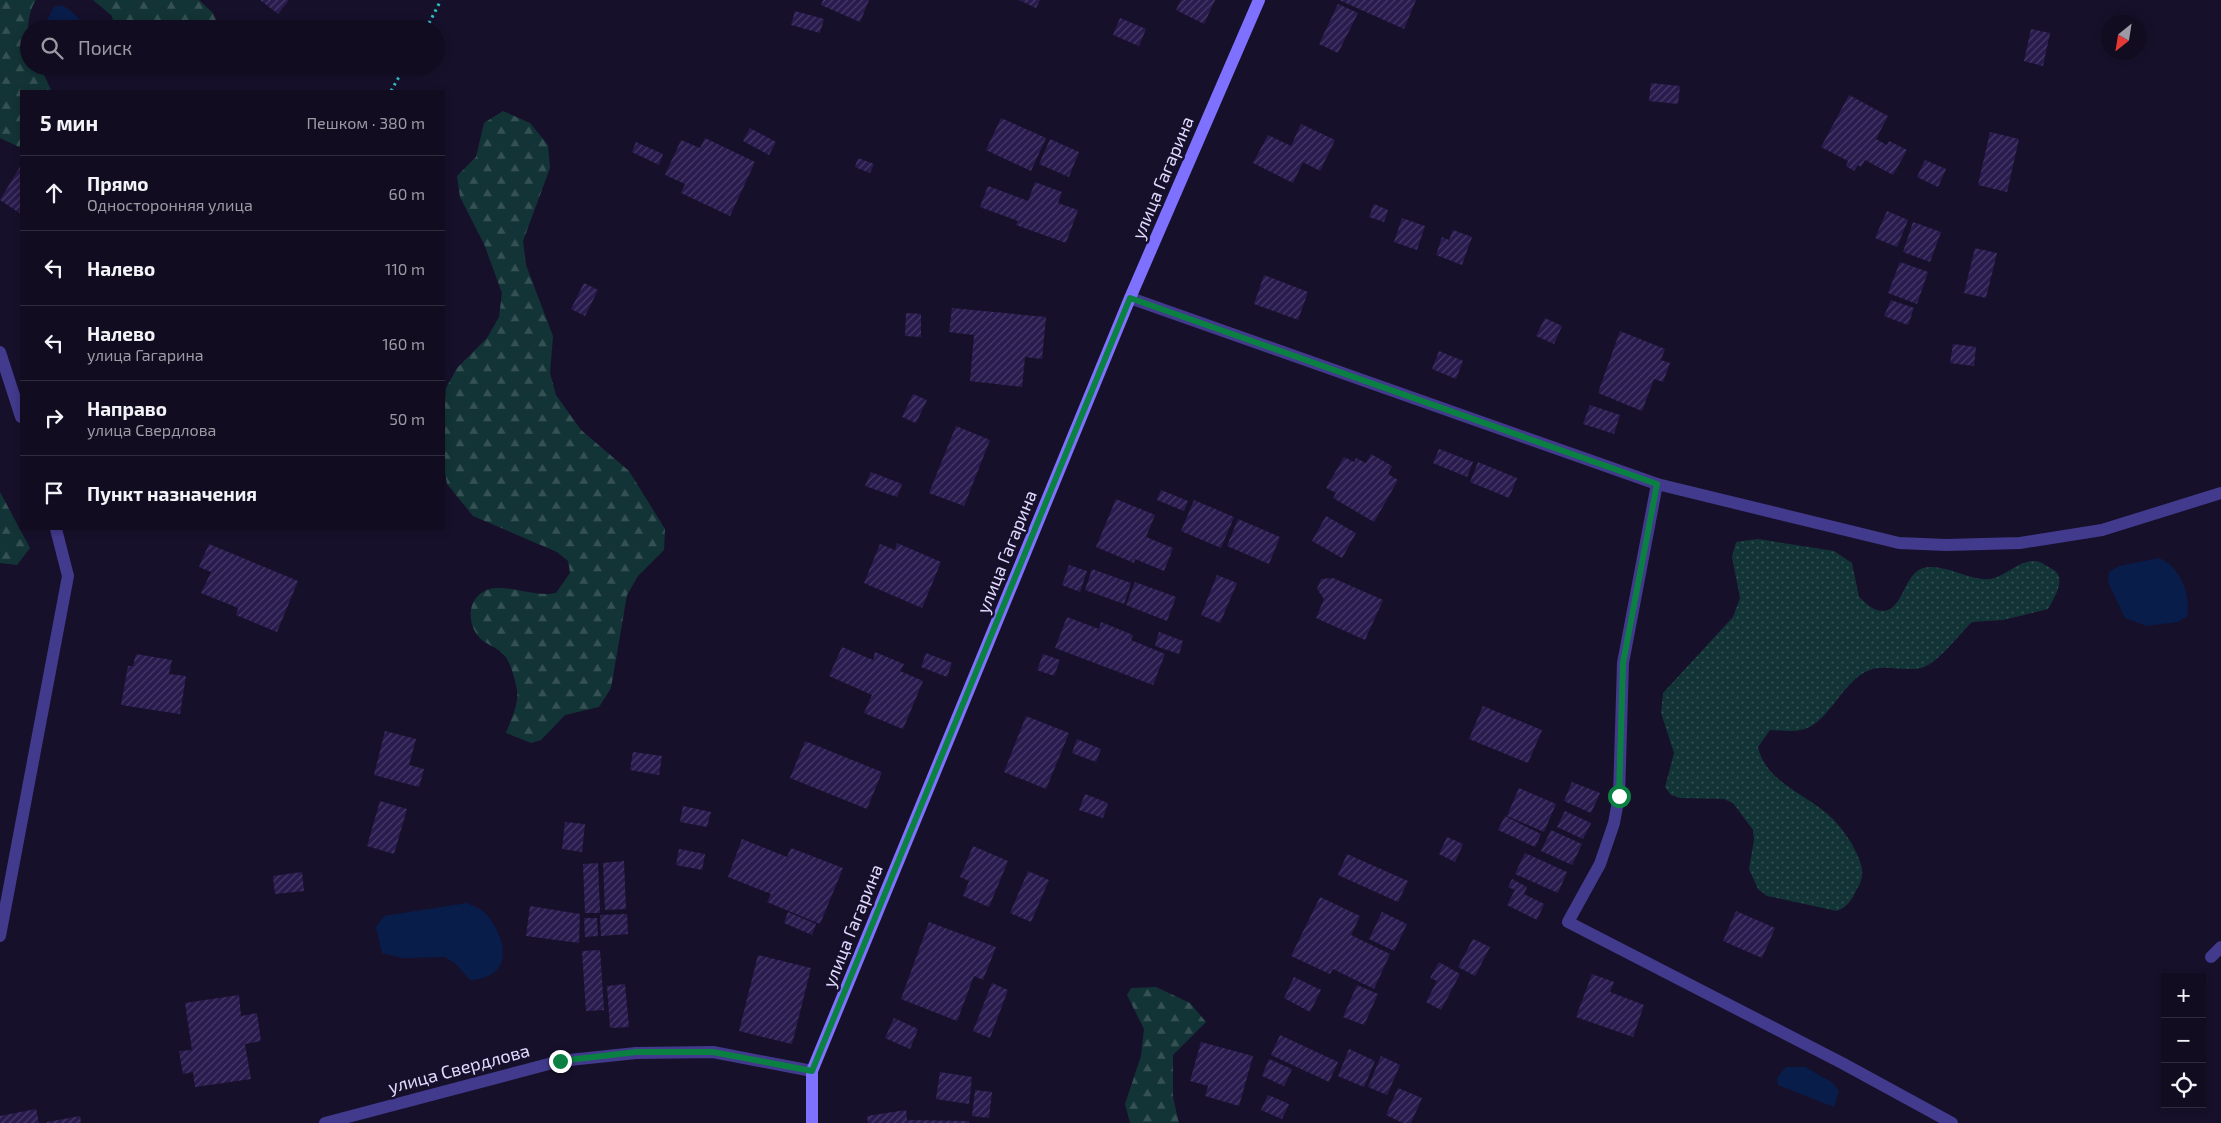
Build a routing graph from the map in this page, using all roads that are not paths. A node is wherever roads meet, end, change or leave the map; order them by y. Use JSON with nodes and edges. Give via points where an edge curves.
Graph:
{"nodes":[{"id":1,"x":1259,"y":0,"type":"edge"},
{"id":2,"x":1130,"y":298,"type":"junction"},
{"id":3,"x":0,"y":352,"type":"edge"},
{"id":4,"x":20,"y":413,"type":"edge"},
{"id":5,"x":1657,"y":484,"type":"junction"},
{"id":6,"x":2221,"y":493,"type":"edge"},
{"id":7,"x":56,"y":530,"type":"edge"},
{"id":8,"x":0,"y":936,"type":"edge"},
{"id":9,"x":2221,"y":947,"type":"edge"},
{"id":10,"x":2211,"y":957,"type":"dead end"},
{"id":11,"x":812,"y":1071,"type":"junction"},
{"id":12,"x":324,"y":1123,"type":"edge"},
{"id":13,"x":812,"y":1123,"type":"edge"},
{"id":14,"x":1952,"y":1123,"type":"edge"}],
"edges":[{"from":1,"to":2,"type":"main road","name":"улица Гагарина"},
{"from":2,"to":5,"type":"street"},
{"from":2,"to":11,"type":"main road","name":"улица Гагарина"},
{"from":3,"to":4,"type":"street"},
{"from":5,"to":6,"type":"street","via":[[1899,543],[1946,545],[2020,543],[2102,530]]},
{"from":5,"to":14,"type":"street","via":[[1623,663],[1619,796],[1614,823],[1600,864],[1568,922]]},
{"from":7,"to":8,"type":"street","via":[[68,576]]},
{"from":9,"to":10,"type":"street"},
{"from":11,"to":12,"type":"street","name":"улица Свердлова","via":[[713,1052],[636,1052],[560,1061]]},
{"from":11,"to":13,"type":"main road","name":"улица Гагарина"}]}
